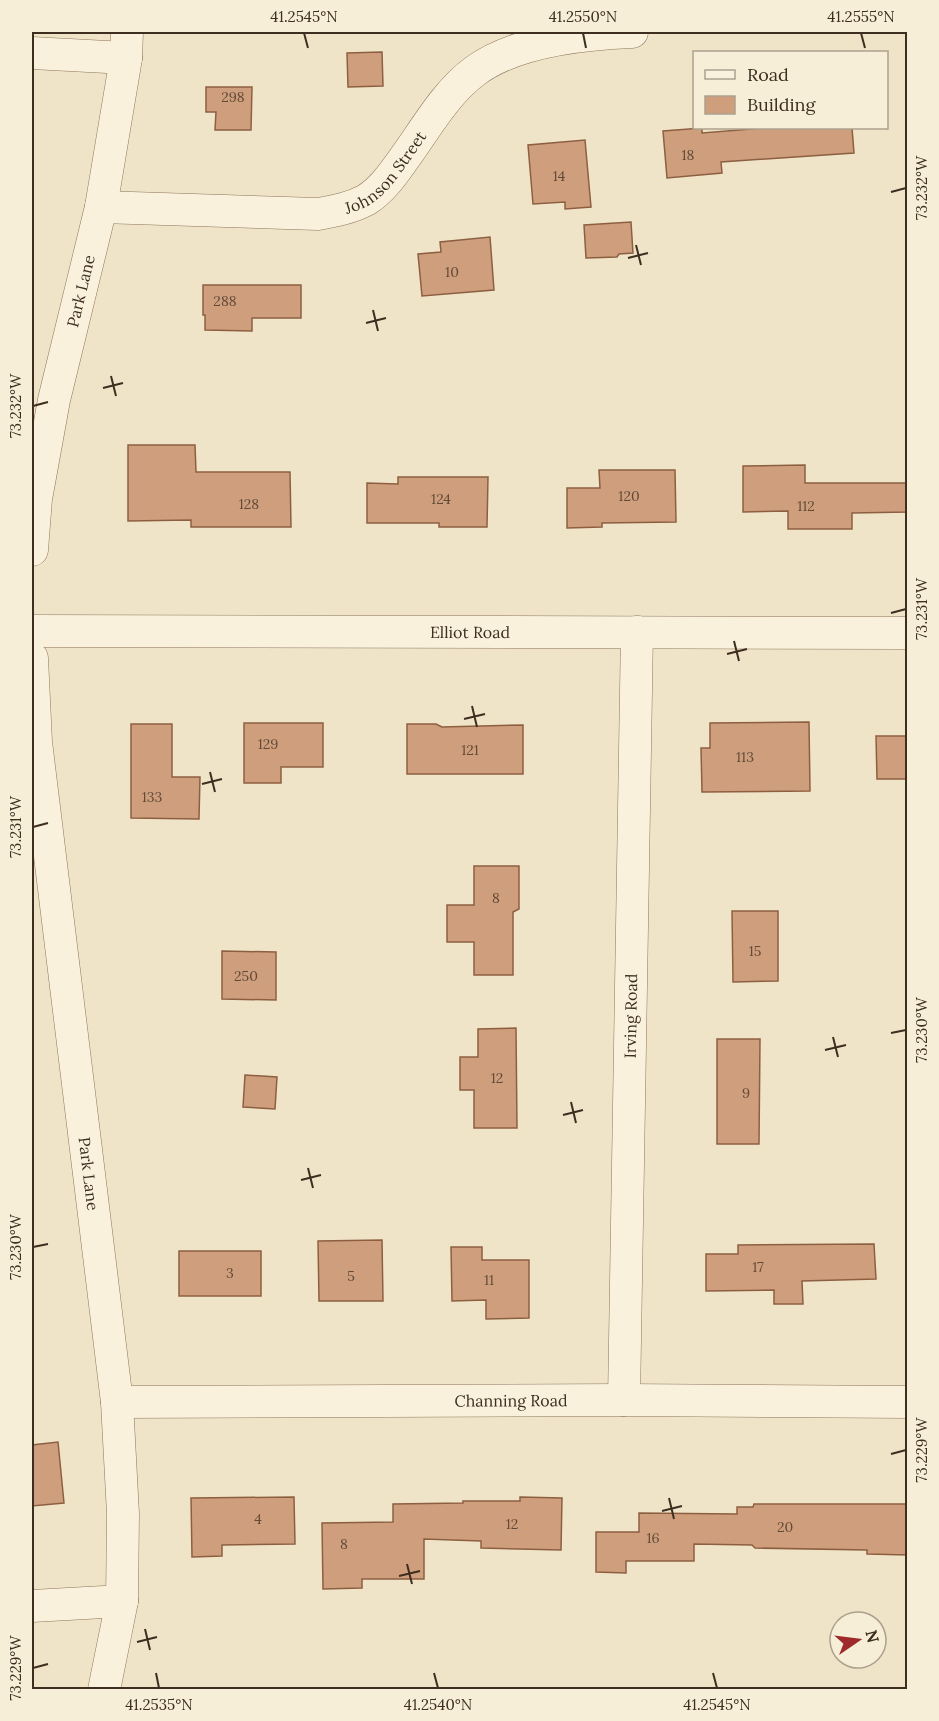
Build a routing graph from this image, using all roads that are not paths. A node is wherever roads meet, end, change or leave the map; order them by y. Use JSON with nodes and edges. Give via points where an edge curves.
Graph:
{"nodes":[{"id":1,"x":632,"y":32,"type":"edge"},
{"id":2,"x":127,"y":45,"type":"edge"},
{"id":3,"x":32,"y":53,"type":"edge"},
{"id":4,"x":101,"y":207,"type":"junction"},
{"id":5,"x":32,"y":550,"type":"edge"},
{"id":6,"x":32,"y":631,"type":"edge"},
{"id":7,"x":637,"y":632,"type":"junction"},
{"id":8,"x":908,"y":633,"type":"edge"},
{"id":9,"x":32,"y":658,"type":"edge"},
{"id":10,"x":34,"y":742,"type":"edge"},
{"id":11,"x":624,"y":1400,"type":"junction"},
{"id":12,"x":117,"y":1402,"type":"junction"},
{"id":13,"x":908,"y":1402,"type":"edge"},
{"id":14,"x":122,"y":1601,"type":"junction"},
{"id":15,"x":32,"y":1606,"type":"edge"},
{"id":16,"x":104,"y":1689,"type":"edge"}],
"edges":[{"from":1,"to":4,"type":"street","name":"Johnson Street","via":[[589,35],[500,55],[450,94],[386,183],[368,199],[348,208],[318,214]]},
{"from":2,"to":3,"type":"street"},
{"from":2,"to":4,"type":"street","name":"Park Lane"},
{"from":4,"to":5,"type":"street","name":"Park Lane","via":[[54,400],[36,499]]},
{"from":6,"to":7,"type":"street","name":"Elliot Road"},
{"from":7,"to":8,"type":"street","name":"Elliot Road"},
{"from":7,"to":11,"type":"street","name":"Irving Road"},
{"from":9,"to":10,"type":"street","name":"Park Lane"},
{"from":10,"to":12,"type":"street","name":"Park Lane"},
{"from":11,"to":12,"type":"street","name":"Channing Road"},
{"from":11,"to":13,"type":"street","name":"Channing Road"},
{"from":12,"to":14,"type":"street","name":"Park Lane","via":[[123,1514]]},
{"from":14,"to":15,"type":"street"},
{"from":14,"to":16,"type":"street","name":"Park Lane"}]}
